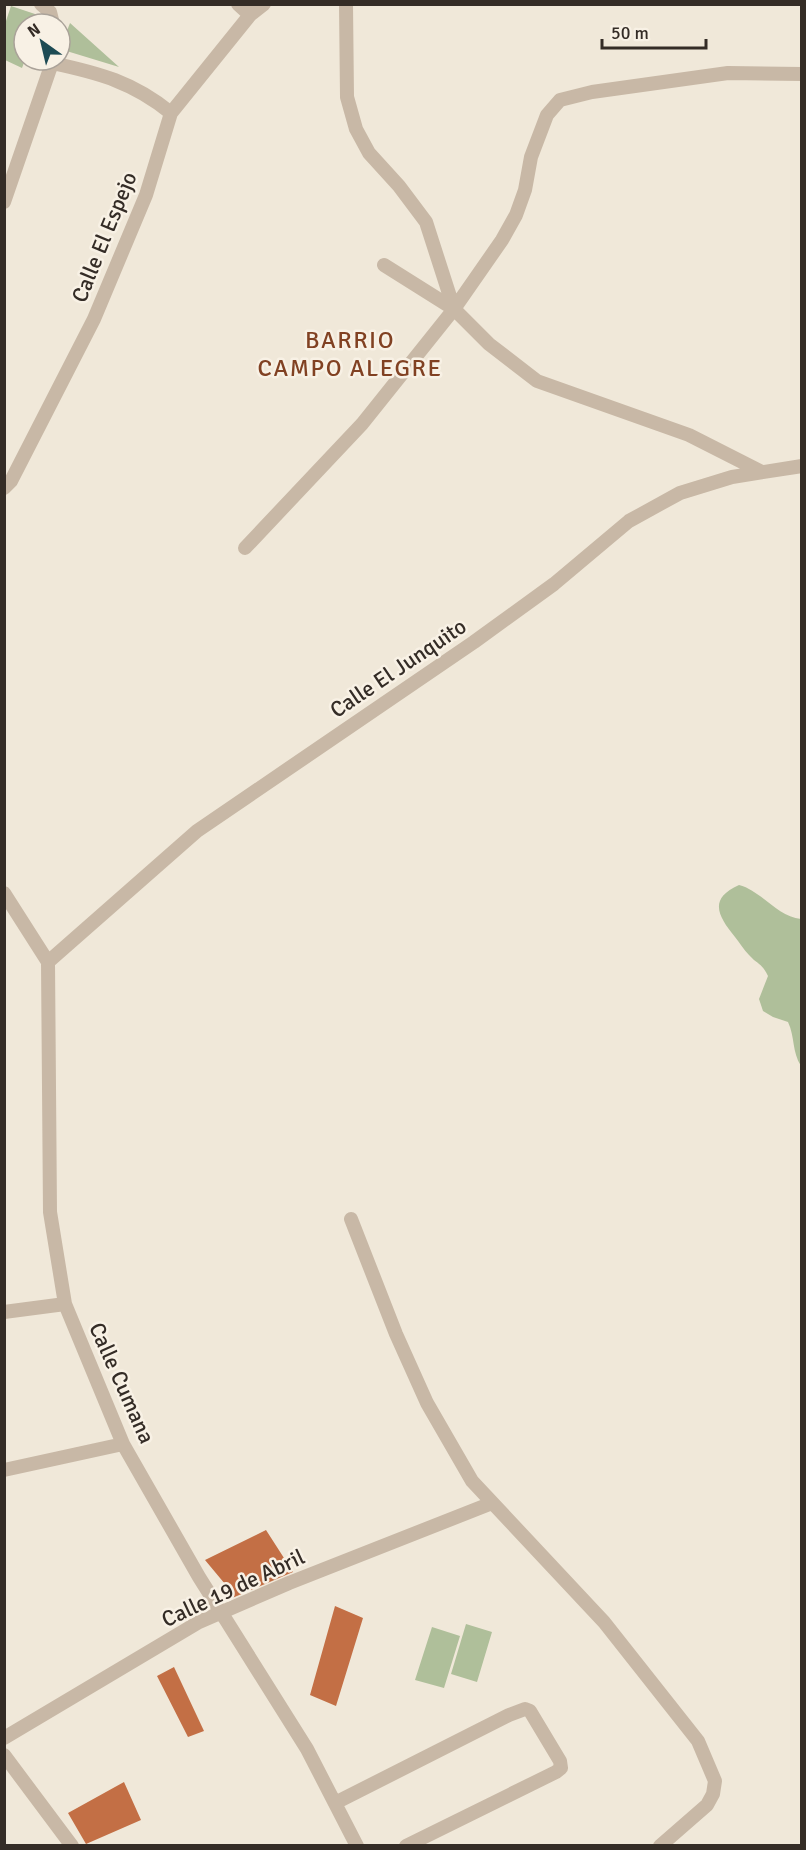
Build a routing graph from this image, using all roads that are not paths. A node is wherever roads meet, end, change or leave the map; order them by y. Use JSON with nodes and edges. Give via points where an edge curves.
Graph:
{"nodes":[{"id":1,"x":238,"y":4,"type":"edge"},
{"id":2,"x":264,"y":4,"type":"edge"},
{"id":3,"x":346,"y":4,"type":"edge"},
{"id":4,"x":250,"y":15,"type":"junction"},
{"id":5,"x":72,"y":67,"type":"edge"},
{"id":6,"x":47,"y":72,"type":"edge"},
{"id":7,"x":801,"y":74,"type":"edge"},
{"id":8,"x":171,"y":113,"type":"junction"},
{"id":9,"x":4,"y":202,"type":"edge"},
{"id":10,"x":384,"y":265,"type":"dead end"},
{"id":11,"x":454,"y":309,"type":"junction"},
{"id":12,"x":801,"y":466,"type":"edge"},
{"id":13,"x":762,"y":472,"type":"junction"},
{"id":14,"x":4,"y":488,"type":"edge"},
{"id":15,"x":245,"y":548,"type":"dead end"},
{"id":16,"x":4,"y":893,"type":"edge"},
{"id":17,"x":48,"y":962,"type":"junction"},
{"id":18,"x":351,"y":1219,"type":"dead end"},
{"id":19,"x":65,"y":1304,"type":"junction"},
{"id":20,"x":4,"y":1312,"type":"edge"},
{"id":21,"x":123,"y":1444,"type":"junction"},
{"id":22,"x":4,"y":1470,"type":"edge"},
{"id":23,"x":492,"y":1503,"type":"junction"},
{"id":24,"x":222,"y":1614,"type":"junction"},
{"id":25,"x":4,"y":1738,"type":"edge"},
{"id":26,"x":4,"y":1755,"type":"edge"},
{"id":27,"x":335,"y":1803,"type":"junction"},
{"id":28,"x":72,"y":1845,"type":"edge"},
{"id":29,"x":357,"y":1845,"type":"edge"},
{"id":30,"x":406,"y":1845,"type":"edge"},
{"id":31,"x":660,"y":1845,"type":"edge"}],
"edges":[{"from":1,"to":4,"type":"street"},
{"from":2,"to":4,"type":"street"},
{"from":3,"to":11,"type":"street","via":[[347,97],[356,129],[369,153],[426,222]]},
{"from":4,"to":8,"type":"street"},
{"from":5,"to":8,"type":"street","via":[[139,90]]},
{"from":6,"to":9,"type":"street"},
{"from":7,"to":11,"type":"street","via":[[728,73],[560,100],[547,115],[516,215]]},
{"from":8,"to":14,"type":"street","name":"Calle El Espejo","via":[[146,195],[94,319]]},
{"from":10,"to":11,"type":"street"},
{"from":11,"to":13,"type":"street","via":[[489,344],[537,381],[689,435]]},
{"from":11,"to":15,"type":"street","via":[[362,424]]},
{"from":12,"to":13,"type":"street","name":"Calle El Junquito"},
{"from":13,"to":17,"type":"street","name":"Calle El Junquito","via":[[680,493],[629,521],[554,584],[474,642],[196,831]]},
{"from":16,"to":17,"type":"street"},
{"from":17,"to":19,"type":"street","name":"Calle Cumana","via":[[50,1212]]},
{"from":18,"to":23,"type":"street","via":[[427,1403],[472,1481]]},
{"from":19,"to":20,"type":"street"},
{"from":19,"to":21,"type":"street","name":"Calle Cumana"},
{"from":21,"to":22,"type":"street"},
{"from":21,"to":24,"type":"street","name":"Calle Cumana"},
{"from":23,"to":24,"type":"street","name":"Calle 19 de Abril","via":[[289,1583]]},
{"from":23,"to":31,"type":"street","via":[[604,1622],[698,1741],[715,1781],[713,1794],[707,1805]]},
{"from":24,"to":25,"type":"street","name":"Calle 19 de Abril","via":[[199,1622]]},
{"from":24,"to":27,"type":"street","name":"Calle Cumana","via":[[307,1749]]},
{"from":26,"to":28,"type":"street"},
{"from":27,"to":29,"type":"street","name":"Calle Cumana"},
{"from":27,"to":30,"type":"street","via":[[508,1715],[530,1711],[561,1768]]}]}
